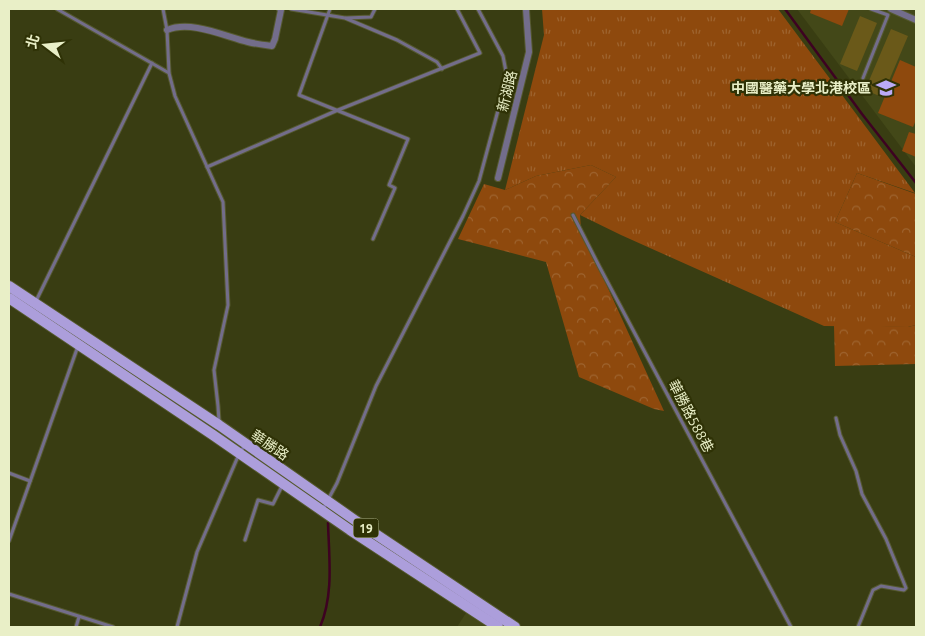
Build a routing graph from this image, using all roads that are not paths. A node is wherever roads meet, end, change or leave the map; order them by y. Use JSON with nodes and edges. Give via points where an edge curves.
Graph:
{"nodes":[{"id":1,"x":57,"y":9,"type":"edge"},
{"id":2,"x":163,"y":9,"type":"edge"},
{"id":3,"x":283,"y":9,"type":"edge"},
{"id":4,"x":291,"y":9,"type":"edge"},
{"id":5,"x":330,"y":9,"type":"edge"},
{"id":6,"x":375,"y":9,"type":"edge"},
{"id":7,"x":457,"y":9,"type":"edge"},
{"id":8,"x":478,"y":9,"type":"edge"},
{"id":9,"x":526,"y":9,"type":"edge"},
{"id":10,"x":870,"y":9,"type":"edge"},
{"id":11,"x":890,"y":11,"type":"edge"},
{"id":12,"x":328,"y":14,"type":"junction"},
{"id":13,"x":345,"y":18,"type":"junction"},
{"id":14,"x":916,"y":20,"type":"edge"},
{"id":15,"x":167,"y":30,"type":"junction"},
{"id":16,"x":152,"y":63,"type":"junction"},
{"id":17,"x":442,"y":69,"type":"junction"},
{"id":18,"x":169,"y":72,"type":"junction"},
{"id":19,"x":863,"y":78,"type":"dead end"},
{"id":20,"x":338,"y":110,"type":"junction"},
{"id":21,"x":207,"y":167,"type":"junction"},
{"id":22,"x":498,"y":178,"type":"dead end"},
{"id":23,"x":573,"y":215,"type":"dead end"},
{"id":24,"x":373,"y":239,"type":"dead end"},
{"id":25,"x":9,"y":286,"type":"edge"},
{"id":26,"x":9,"y":298,"type":"edge"},
{"id":27,"x":31,"y":307,"type":"junction"},
{"id":28,"x":82,"y":341,"type":"junction"},
{"id":29,"x":836,"y":418,"type":"dead end"},
{"id":30,"x":218,"y":426,"type":"junction"},
{"id":31,"x":213,"y":436,"type":"junction"},
{"id":32,"x":245,"y":445,"type":"junction"},
{"id":33,"x":239,"y":454,"type":"junction"},
{"id":34,"x":9,"y":473,"type":"edge"},
{"id":35,"x":30,"y":481,"type":"junction"},
{"id":36,"x":283,"y":483,"type":"junction"},
{"id":37,"x":325,"y":505,"type":"junction"},
{"id":38,"x":244,"y":540,"type":"dead end"},
{"id":39,"x":9,"y":541,"type":"edge"},
{"id":40,"x":9,"y":594,"type":"edge"},
{"id":41,"x":80,"y":617,"type":"junction"},
{"id":42,"x":76,"y":627,"type":"edge"},
{"id":43,"x":113,"y":627,"type":"edge"},
{"id":44,"x":177,"y":627,"type":"edge"},
{"id":45,"x":498,"y":627,"type":"edge"},
{"id":46,"x":515,"y":627,"type":"edge"},
{"id":47,"x":791,"y":627,"type":"edge"},
{"id":48,"x":858,"y":627,"type":"edge"}],
"edges":[{"from":1,"to":16,"type":"lane"},
{"from":2,"to":15,"type":"lane"},
{"from":3,"to":15,"type":"street","via":[[272,46],[201,28]]},
{"from":4,"to":12,"type":"lane"},
{"from":5,"to":12,"type":"lane"},
{"from":6,"to":13,"type":"lane","via":[[371,17]]},
{"from":7,"to":17,"type":"lane","via":[[480,53]]},
{"from":8,"to":37,"type":"lane","via":[[503,56],[507,77],[480,181],[376,386]]},
{"from":9,"to":22,"type":"street","name":"新湖路","via":[[529,52]]},
{"from":10,"to":11,"type":"lane"},
{"from":11,"to":14,"type":"street"},
{"from":11,"to":19,"type":"lane"},
{"from":12,"to":13,"type":"lane"},
{"from":12,"to":20,"type":"lane","via":[[299,95]]},
{"from":13,"to":17,"type":"lane","via":[[397,40],[437,62]]},
{"from":15,"to":18,"type":"lane"},
{"from":16,"to":18,"type":"lane"},
{"from":16,"to":27,"type":"lane"},
{"from":17,"to":20,"type":"lane"},
{"from":18,"to":21,"type":"lane","via":[[175,96]]},
{"from":20,"to":21,"type":"lane"},
{"from":20,"to":24,"type":"lane","via":[[408,139],[389,185],[395,188]]},
{"from":21,"to":30,"type":"lane","via":[[223,202],[228,305],[214,370]]},
{"from":23,"to":47,"type":"lane","name":"華勝路588巷"},
{"from":25,"to":27,"type":"main road","name":"華勝路","number":"19"},
{"from":26,"to":27,"type":"main road","name":"華勝路","number":"19"},
{"from":27,"to":28,"type":"main road","name":"華勝路","number":"19"},
{"from":28,"to":30,"type":"main road","name":"華勝路","number":"19"},
{"from":28,"to":31,"type":"main road","name":"華勝路","number":"19"},
{"from":28,"to":35,"type":"lane"},
{"from":29,"to":48,"type":"lane","via":[[862,494],[886,539],[906,588],[880,586],[873,590]]},
{"from":30,"to":31,"type":"lane"},
{"from":30,"to":32,"type":"main road","name":"華勝路","number":"19"},
{"from":31,"to":33,"type":"main road","name":"華勝路","number":"19"},
{"from":32,"to":33,"type":"lane"},
{"from":32,"to":37,"type":"main road","name":"華勝路","number":"19"},
{"from":33,"to":36,"type":"main road","name":"華勝路","number":"19"},
{"from":33,"to":44,"type":"lane","via":[[197,552]]},
{"from":34,"to":35,"type":"lane"},
{"from":35,"to":39,"type":"lane"},
{"from":36,"to":37,"type":"main road","name":"華勝路","number":"19"},
{"from":36,"to":38,"type":"lane","via":[[273,504],[258,500]]},
{"from":37,"to":45,"type":"main road","name":"華勝路","number":"19","via":[[350,530]]},
{"from":37,"to":46,"type":"main road","name":"華勝路","number":"19","via":[[364,527]]},
{"from":40,"to":41,"type":"lane"},
{"from":41,"to":42,"type":"lane"},
{"from":41,"to":43,"type":"lane"}]}
